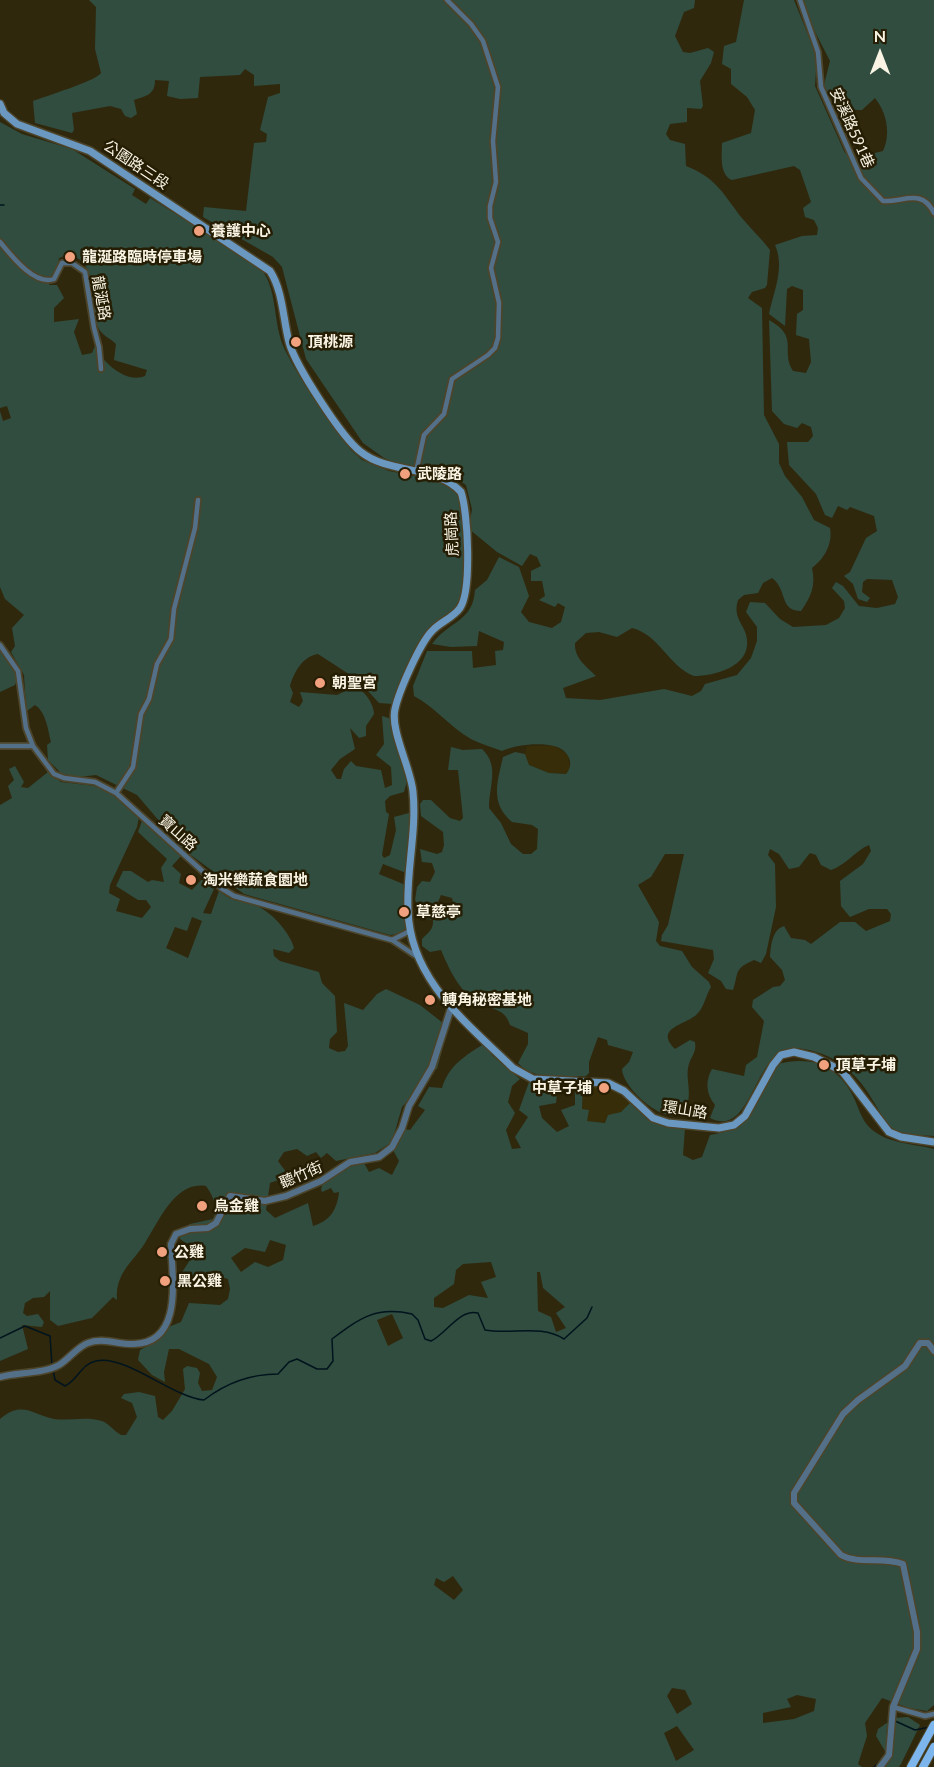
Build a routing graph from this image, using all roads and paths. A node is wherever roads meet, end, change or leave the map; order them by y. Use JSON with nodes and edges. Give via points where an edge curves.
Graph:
{"nodes":[{"id":1,"x":447,"y":0,"type":"edge"},
{"id":2,"x":800,"y":0,"type":"edge"},
{"id":3,"x":0,"y":104,"type":"edge"},
{"id":4,"x":934,"y":213,"type":"edge"},
{"id":5,"x":186,"y":214,"type":"joint"},
{"id":6,"x":0,"y":242,"type":"edge"},
{"id":7,"x":101,"y":369,"type":"dead end"},
{"id":8,"x":416,"y":472,"type":"junction"},
{"id":9,"x":198,"y":500,"type":"dead end"},
{"id":10,"x":0,"y":645,"type":"edge"},
{"id":11,"x":0,"y":746,"type":"edge"},
{"id":12,"x":33,"y":746,"type":"junction"},
{"id":13,"x":116,"y":792,"type":"junction"},
{"id":14,"x":410,"y":931,"type":"junction"},
{"id":15,"x":392,"y":940,"type":"junction"},
{"id":16,"x":419,"y":958,"type":"junction"},
{"id":17,"x":451,"y":1008,"type":"junction"},
{"id":18,"x":934,"y":1142,"type":"edge"},
{"id":19,"x":934,"y":1351,"type":"edge"},
{"id":20,"x":0,"y":1377,"type":"edge"},
{"id":21,"x":892,"y":1707,"type":"junction"},
{"id":22,"x":934,"y":1714,"type":"edge"},
{"id":23,"x":934,"y":1725,"type":"edge"},
{"id":24,"x":934,"y":1736,"type":"edge"},
{"id":25,"x":934,"y":1747,"type":"edge"},
{"id":26,"x":934,"y":1757,"type":"edge"},
{"id":27,"x":880,"y":1767,"type":"edge"},
{"id":28,"x":911,"y":1767,"type":"edge"},
{"id":29,"x":917,"y":1767,"type":"edge"},
{"id":30,"x":923,"y":1767,"type":"edge"},
{"id":31,"x":929,"y":1767,"type":"edge"}],
"edges":[{"from":1,"to":8,"type":"street","via":[[483,41],[498,87],[493,141],[496,182],[490,218],[498,243],[491,268],[499,303],[498,338],[488,356],[452,379],[444,414],[424,435]]},
{"from":2,"to":4,"type":"street","name":"安溪路591巷","via":[[818,52],[821,87],[861,178],[883,201],[920,198]]},
{"from":3,"to":5,"type":"main road","name":"公園路三段","via":[[17,124],[90,151]]},
{"from":5,"to":8,"type":"main road","name":"虎崗路","via":[[270,271],[293,354],[348,439],[376,463]]},
{"from":6,"to":7,"type":"street","name":"龍涎路","via":[[19,264],[45,280],[54,279],[62,263],[72,263],[85,272]]},
{"from":8,"to":14,"type":"main road","name":"虎崗路","via":[[445,479],[461,492],[468,537],[466,587],[461,606],[427,638],[396,708],[396,728],[413,795]]},
{"from":9,"to":13,"type":"street","via":[[171,639],[157,664],[149,699],[142,710],[133,768]]},
{"from":10,"to":12,"type":"street","via":[[18,671],[26,728]]},
{"from":11,"to":12,"type":"street"},
{"from":12,"to":13,"type":"street","name":"寶山路","via":[[54,774],[94,782]]},
{"from":13,"to":15,"type":"street","name":"寶山路","via":[[234,896]]},
{"from":14,"to":15,"type":"street"},
{"from":14,"to":16,"type":"main road","name":"環山路"},
{"from":15,"to":16,"type":"street","name":"寶山路"},
{"from":16,"to":17,"type":"main road","name":"環山路","via":[[435,990]]},
{"from":17,"to":18,"type":"main road","name":"環山路","via":[[526,1076],[608,1083],[624,1091],[653,1118],[668,1123],[719,1128],[734,1125],[745,1116],[781,1055],[794,1052],[814,1057],[849,1077],[889,1132]]},
{"from":17,"to":20,"type":"street","name":"聽竹街","via":[[432,1067],[409,1106],[392,1147],[379,1157],[350,1162],[321,1181],[286,1196],[265,1201],[230,1196],[216,1223],[176,1234],[171,1244],[171,1314],[167,1325],[150,1339],[134,1344],[87,1343],[58,1365]]},
{"from":19,"to":21,"type":"street","via":[[928,1343],[920,1343],[905,1366],[843,1414],[794,1492],[794,1503],[841,1555],[903,1564],[917,1649]]},
{"from":21,"to":22,"type":"street"},
{"from":21,"to":27,"type":"street","via":[[889,1755]]},
{"from":23,"to":28,"type":"main road"},
{"from":24,"to":29,"type":"main road"},
{"from":25,"to":30,"type":"main road"},
{"from":26,"to":31,"type":"main road"}]}
